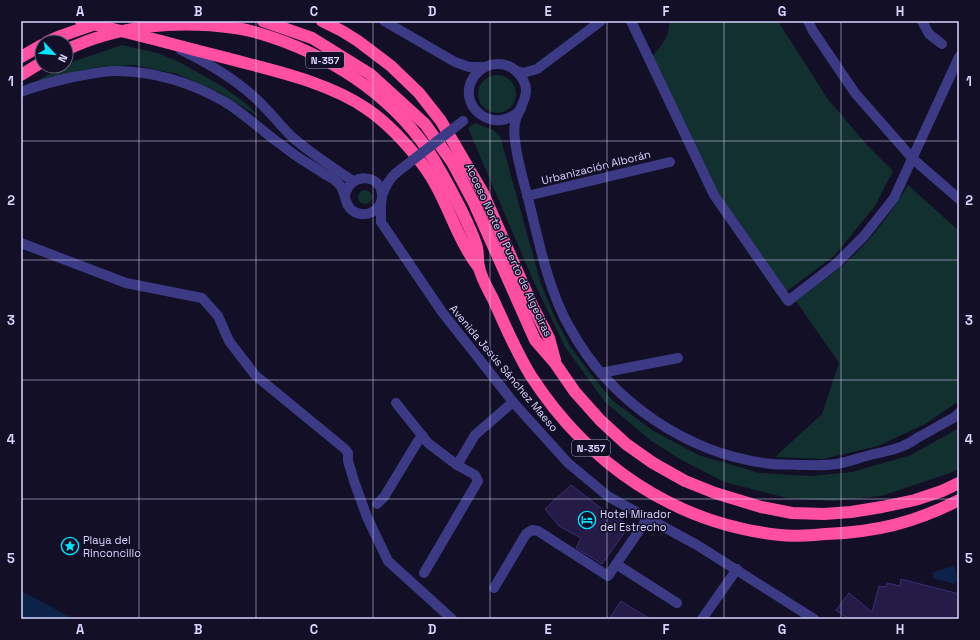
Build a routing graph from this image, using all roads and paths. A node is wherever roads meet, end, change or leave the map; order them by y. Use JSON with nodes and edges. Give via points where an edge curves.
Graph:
{"nodes":[{"id":1,"x":81,"y":21,"type":"edge"},
{"id":2,"x":103,"y":21,"type":"edge"},
{"id":3,"x":263,"y":21,"type":"edge"},
{"id":4,"x":322,"y":21,"type":"edge"},
{"id":5,"x":384,"y":21,"type":"edge"},
{"id":6,"x":601,"y":21,"type":"edge"},
{"id":7,"x":631,"y":21,"type":"edge"},
{"id":8,"x":808,"y":21,"type":"edge"},
{"id":9,"x":922,"y":21,"type":"edge"},
{"id":10,"x":64,"y":34,"type":"edge"},
{"id":11,"x":161,"y":41,"type":"junction"},
{"id":12,"x":942,"y":44,"type":"dead end"},
{"id":13,"x":74,"y":47,"type":"edge"},
{"id":14,"x":34,"y":50,"type":"edge"},
{"id":15,"x":21,"y":57,"type":"edge"},
{"id":16,"x":959,"y":57,"type":"edge"},
{"id":17,"x":34,"y":67,"type":"edge"},
{"id":18,"x":485,"y":67,"type":"junction"},
{"id":19,"x":537,"y":69,"type":"junction"},
{"id":20,"x":517,"y":72,"type":"junction"},
{"id":21,"x":21,"y":75,"type":"edge"},
{"id":22,"x":526,"y":89,"type":"junction"},
{"id":23,"x":21,"y":92,"type":"edge"},
{"id":24,"x":521,"y":109,"type":"junction"},
{"id":25,"x":476,"y":111,"type":"junction"},
{"id":26,"x":913,"y":159,"type":"junction"},
{"id":27,"x":670,"y":162,"type":"dead end"},
{"id":28,"x":394,"y":175,"type":"junction"},
{"id":29,"x":369,"y":179,"type":"junction"},
{"id":30,"x":353,"y":181,"type":"junction"},
{"id":31,"x":345,"y":196,"type":"junction"},
{"id":32,"x":527,"y":196,"type":"junction"},
{"id":33,"x":382,"y":199,"type":"junction"},
{"id":34,"x":959,"y":199,"type":"edge"},
{"id":35,"x":364,"y":215,"type":"junction"},
{"id":36,"x":382,"y":222,"type":"junction"},
{"id":37,"x":21,"y":243,"type":"edge"},
{"id":38,"x":479,"y":268,"type":"junction"},
{"id":39,"x":678,"y":358,"type":"dead end"},
{"id":40,"x":555,"y":363,"type":"junction"},
{"id":41,"x":601,"y":373,"type":"junction"},
{"id":42,"x":513,"y":402,"type":"junction"},
{"id":43,"x":396,"y":403,"type":"dead end"},
{"id":44,"x":959,"y":413,"type":"edge"},
{"id":45,"x":423,"y":436,"type":"junction"},
{"id":46,"x":457,"y":465,"type":"junction"},
{"id":47,"x":959,"y":483,"type":"edge"},
{"id":48,"x":959,"y":500,"type":"edge"},
{"id":49,"x":377,"y":504,"type":"dead end"},
{"id":50,"x":647,"y":519,"type":"junction"},
{"id":51,"x":616,"y":564,"type":"junction"},
{"id":52,"x":736,"y":569,"type":"junction"},
{"id":53,"x":424,"y":573,"type":"dead end"},
{"id":54,"x":494,"y":588,"type":"dead end"},
{"id":55,"x":677,"y":603,"type":"dead end"},
{"id":56,"x":452,"y":619,"type":"edge"},
{"id":57,"x":702,"y":619,"type":"edge"},
{"id":58,"x":814,"y":619,"type":"edge"}],
"edges":[{"from":1,"to":11,"type":"highway","bridge":true},
{"from":2,"to":10,"type":"highway"},
{"from":3,"to":40,"type":"highway","name":"Acceso Norte al Puerto de Algeciras","number":"N-357","via":[[312,38],[370,74],[425,124],[452,162],[474,203],[535,340]]},
{"from":4,"to":40,"type":"highway","via":[[358,41],[391,66],[442,120],[483,193],[549,338]]},
{"from":5,"to":18,"type":"street","via":[[455,62],[469,67]]},
{"from":6,"to":19,"type":"street"},
{"from":7,"to":26,"type":"street","via":[[714,195],[788,301],[836,264],[864,236],[894,198]]},
{"from":8,"to":26,"type":"street","via":[[855,93]]},
{"from":9,"to":12,"type":"street","via":[[929,34]]},
{"from":11,"to":30,"type":"street","via":[[194,56],[229,77],[253,95],[292,136]]},
{"from":11,"to":38,"type":"highway","via":[[287,74],[320,85],[367,108],[407,144],[423,165],[437,186],[469,255]]},
{"from":13,"to":38,"type":"highway","number":"N-357","via":[[118,32],[169,24],[237,28],[273,38],[325,60],[364,84],[393,109],[416,134],[439,168],[461,209],[478,248]]},
{"from":14,"to":15,"type":"highway"},
{"from":16,"to":26,"type":"street"},
{"from":17,"to":21,"type":"highway"},
{"from":18,"to":20,"type":"street","via":[[498,64]]},
{"from":18,"to":25,"type":"street","via":[[475,76],[470,89],[471,102]]},
{"from":19,"to":20,"type":"street"},
{"from":19,"to":22,"type":"street"},
{"from":20,"to":22,"type":"street","via":[[523,79]]},
{"from":22,"to":24,"type":"street"},
{"from":23,"to":31,"type":"street","via":[[68,78],[114,71],[154,75],[182,82],[242,113],[283,147],[338,182]]},
{"from":24,"to":25,"type":"street","via":[[510,118],[498,121],[484,117]]},
{"from":24,"to":32,"type":"street","via":[[514,133]]},
{"from":25,"to":28,"type":"street","bridge":true},
{"from":26,"to":34,"type":"street"},
{"from":27,"to":32,"type":"street","name":"Urbanización Alborán"},
{"from":28,"to":29,"type":"street"},
{"from":28,"to":33,"type":"street","via":[[386,185]]},
{"from":29,"to":30,"type":"street"},
{"from":29,"to":33,"type":"street","via":[[379,185]]},
{"from":30,"to":31,"type":"street"},
{"from":31,"to":35,"type":"street","via":[[353,211]]},
{"from":32,"to":41,"type":"street","via":[[558,303],[569,328]]},
{"from":33,"to":35,"type":"street","via":[[375,211]]},
{"from":33,"to":36,"type":"street"},
{"from":35,"to":36,"type":"street"},
{"from":36,"to":42,"type":"street","name":"Avenida Jesús Sánchez Maeso","via":[[442,312]]},
{"from":37,"to":56,"type":"street","via":[[126,283],[202,298],[218,316],[229,341],[255,375],[345,449],[367,517],[388,561]]},
{"from":38,"to":48,"type":"highway","number":"N-357","via":[[529,373],[546,398],[597,454],[633,482],[667,502],[705,518],[782,536],[851,533],[886,528],[916,519]]},
{"from":39,"to":41,"type":"street"},
{"from":40,"to":47,"type":"highway","name":"Acceso Norte al Puerto de Algeciras","number":"N-357","via":[[580,398],[626,444],[685,481],[739,501],[792,514],[851,512],[915,500]]},
{"from":41,"to":44,"type":"street","via":[[644,412],[684,437],[707,448],[739,458],[772,464],[836,464],[903,446]]},
{"from":42,"to":46,"type":"street","via":[[475,435]]},
{"from":42,"to":50,"type":"street","name":"Avenida Jesús Sánchez Maeso","via":[[568,463],[609,497]]},
{"from":43,"to":45,"type":"street"},
{"from":45,"to":46,"type":"street","via":[[434,449]]},
{"from":45,"to":49,"type":"street"},
{"from":46,"to":53,"type":"street","via":[[475,475],[478,484]]},
{"from":50,"to":51,"type":"street"},
{"from":50,"to":52,"type":"street","name":"Avenida Jesús Sánchez Maeso"},
{"from":51,"to":54,"type":"street","via":[[608,576],[538,530],[532,530],[528,532]]},
{"from":51,"to":55,"type":"street"},
{"from":52,"to":57,"type":"street"},
{"from":52,"to":58,"type":"street","name":"Avenida Jesús Sánchez Maeso"}]}
